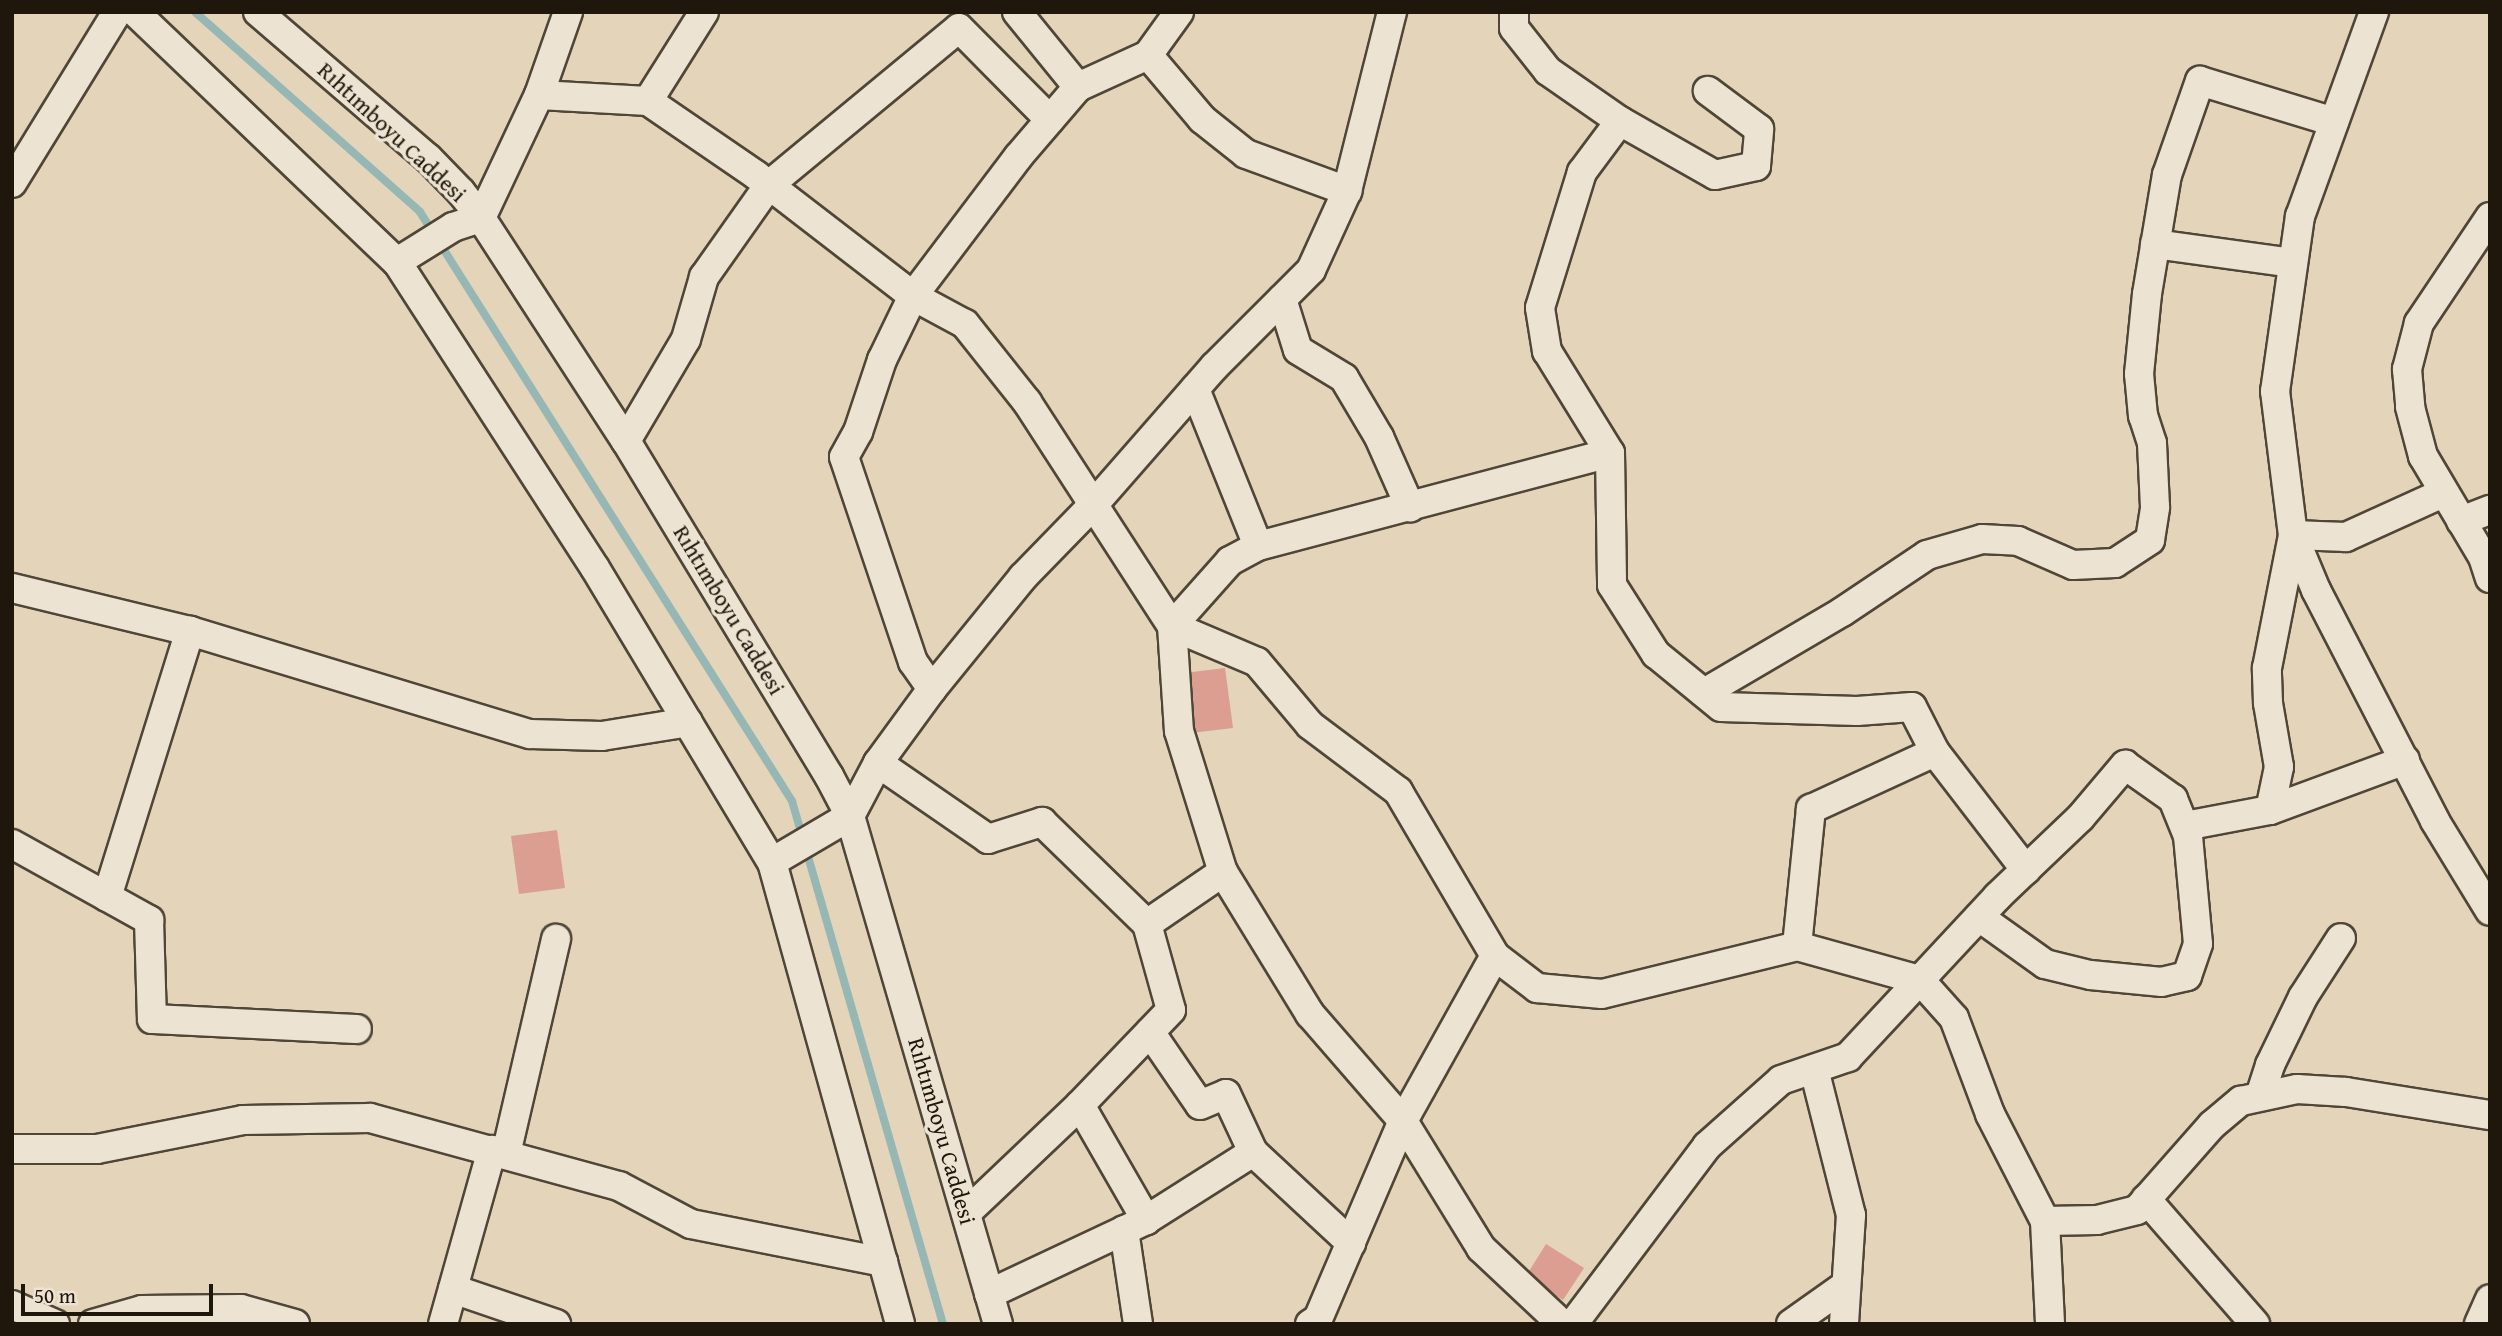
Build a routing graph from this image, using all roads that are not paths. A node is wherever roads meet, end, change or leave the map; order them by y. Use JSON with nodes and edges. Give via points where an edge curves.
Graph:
{"nodes":[{"id":1,"x":117,"y":12,"type":"edge"},
{"id":2,"x":135,"y":12,"type":"edge"},
{"id":3,"x":258,"y":12,"type":"edge"},
{"id":4,"x":568,"y":12,"type":"edge"},
{"id":5,"x":704,"y":12,"type":"edge"},
{"id":6,"x":1017,"y":12,"type":"edge"},
{"id":7,"x":1179,"y":12,"type":"edge"},
{"id":8,"x":1392,"y":12,"type":"edge"},
{"id":9,"x":1514,"y":12,"type":"edge"},
{"id":10,"x":2374,"y":12,"type":"edge"},
{"id":11,"x":1148,"y":55,"type":"junction"},
{"id":12,"x":1078,"y":87,"type":"junction"},
{"id":13,"x":1708,"y":91,"type":"dead end"},
{"id":14,"x":539,"y":95,"type":"junction"},
{"id":15,"x":648,"y":101,"type":"junction"},
{"id":16,"x":1050,"y":120,"type":"junction"},
{"id":17,"x":1620,"y":121,"type":"junction"},
{"id":18,"x":2334,"y":121,"type":"junction"},
{"id":19,"x":12,"y":183,"type":"edge"},
{"id":20,"x":769,"y":185,"type":"junction"},
{"id":21,"x":1347,"y":191,"type":"junction"},
{"id":22,"x":2490,"y":217,"type":"edge"},
{"id":23,"x":481,"y":218,"type":"junction"},
{"id":24,"x":2155,"y":244,"type":"junction"},
{"id":25,"x":407,"y":256,"type":"junction"},
{"id":26,"x":2293,"y":263,"type":"junction"},
{"id":27,"x":913,"y":296,"type":"junction"},
{"id":28,"x":1282,"y":299,"type":"junction"},
{"id":29,"x":1195,"y":389,"type":"junction"},
{"id":30,"x":626,"y":442,"type":"junction"},
{"id":31,"x":1610,"y":453,"type":"junction"},
{"id":32,"x":2443,"y":493,"type":"junction"},
{"id":33,"x":1095,"y":503,"type":"junction"},
{"id":34,"x":1410,"y":507,"type":"junction"},
{"id":35,"x":2490,"y":510,"type":"edge"},
{"id":36,"x":2461,"y":521,"type":"junction"},
{"id":37,"x":2293,"y":536,"type":"junction"},
{"id":38,"x":1258,"y":546,"type":"junction"},
{"id":39,"x":2490,"y":578,"type":"edge"},
{"id":40,"x":12,"y":588,"type":"edge"},
{"id":41,"x":1172,"y":625,"type":"junction"},
{"id":42,"x":190,"y":631,"type":"junction"},
{"id":43,"x":932,"y":689,"type":"junction"},
{"id":44,"x":1704,"y":693,"type":"junction"},
{"id":45,"x":688,"y":722,"type":"junction"},
{"id":46,"x":1935,"y":752,"type":"junction"},
{"id":47,"x":2405,"y":760,"type":"junction"},
{"id":48,"x":878,"y":763,"type":"junction"},
{"id":49,"x":2270,"y":810,"type":"junction"},
{"id":50,"x":850,"y":816,"type":"junction"},
{"id":51,"x":2185,"y":826,"type":"junction"},
{"id":52,"x":12,"y":844,"type":"edge"},
{"id":53,"x":780,"y":858,"type":"junction"},
{"id":54,"x":2026,"y":870,"type":"junction"},
{"id":55,"x":1223,"y":872,"type":"junction"},
{"id":56,"x":107,"y":897,"type":"junction"},
{"id":57,"x":2490,"y":911,"type":"edge"},
{"id":58,"x":1979,"y":917,"type":"junction"},
{"id":59,"x":1147,"y":925,"type":"junction"},
{"id":60,"x":2341,"y":938,"type":"dead end"},
{"id":61,"x":556,"y":939,"type":"dead end"},
{"id":62,"x":1797,"y":946,"type":"junction"},
{"id":63,"x":1494,"y":956,"type":"junction"},
{"id":64,"x":1920,"y":980,"type":"junction"},
{"id":65,"x":357,"y":1029,"type":"dead end"},
{"id":66,"x":1150,"y":1032,"type":"junction"},
{"id":67,"x":1814,"y":1069,"type":"junction"},
{"id":68,"x":2260,"y":1096,"type":"junction"},
{"id":69,"x":1080,"y":1105,"type":"junction"},
{"id":70,"x":2490,"y":1115,"type":"edge"},
{"id":71,"x":1403,"y":1121,"type":"junction"},
{"id":72,"x":12,"y":1149,"type":"edge"},
{"id":73,"x":499,"y":1152,"type":"junction"},
{"id":74,"x":1252,"y":1152,"type":"junction"},
{"id":75,"x":2146,"y":1199,"type":"junction"},
{"id":76,"x":966,"y":1213,"type":"junction"},
{"id":77,"x":2045,"y":1221,"type":"junction"},
{"id":78,"x":1135,"y":1225,"type":"junction"},
{"id":79,"x":1351,"y":1243,"type":"junction"},
{"id":80,"x":883,"y":1262,"type":"junction"},
{"id":81,"x":1846,"y":1285,"type":"junction"},
{"id":82,"x":453,"y":1289,"type":"junction"},
{"id":83,"x":989,"y":1294,"type":"junction"},
{"id":84,"x":2490,"y":1299,"type":"edge"},
{"id":85,"x":12,"y":1305,"type":"edge"},
{"id":86,"x":192,"y":1317,"type":"edge"},
{"id":87,"x":1577,"y":1321,"type":"edge"},
{"id":88,"x":55,"y":1324,"type":"edge"},
{"id":89,"x":93,"y":1324,"type":"edge"},
{"id":90,"x":295,"y":1324,"type":"edge"},
{"id":91,"x":443,"y":1324,"type":"edge"},
{"id":92,"x":556,"y":1324,"type":"edge"},
{"id":93,"x":900,"y":1324,"type":"edge"},
{"id":94,"x":998,"y":1324,"type":"edge"},
{"id":95,"x":1138,"y":1324,"type":"edge"},
{"id":96,"x":1310,"y":1324,"type":"edge"},
{"id":97,"x":1791,"y":1324,"type":"edge"},
{"id":98,"x":1844,"y":1324,"type":"edge"},
{"id":99,"x":2050,"y":1324,"type":"edge"},
{"id":100,"x":2255,"y":1324,"type":"edge"},
{"id":101,"x":2479,"y":1324,"type":"edge"}],
"edges":[{"from":1,"to":19,"type":"street"},
{"from":2,"to":25,"type":"street"},
{"from":3,"to":23,"type":"street","name":"Rıhtımboyu Caddesi","via":[[428,158]]},
{"from":4,"to":14,"type":"street"},
{"from":5,"to":15,"type":"street"},
{"from":6,"to":12,"type":"street"},
{"from":7,"to":11,"type":"street"},
{"from":8,"to":21,"type":"street"},
{"from":9,"to":17,"type":"street","via":[[1514,28],[1548,71]]},
{"from":10,"to":18,"type":"street"},
{"from":11,"to":12,"type":"street"},
{"from":11,"to":21,"type":"street","via":[[1202,118],[1246,154]]},
{"from":12,"to":16,"type":"street"},
{"from":13,"to":17,"type":"street","via":[[1759,129],[1756,166],[1715,175]]},
{"from":14,"to":15,"type":"street"},
{"from":14,"to":23,"type":"street"},
{"from":15,"to":20,"type":"street"},
{"from":16,"to":20,"type":"street","via":[[959,29]]},
{"from":16,"to":27,"type":"street"},
{"from":17,"to":31,"type":"street","via":[[1582,172],[1540,308],[1547,351]]},
{"from":18,"to":24,"type":"street","via":[[2200,81],[2167,175]]},
{"from":18,"to":26,"type":"street","via":[[2300,216]]},
{"from":20,"to":27,"type":"street"},
{"from":20,"to":30,"type":"street","via":[[705,277],[686,339]]},
{"from":21,"to":28,"type":"street","via":[[1311,270]]},
{"from":22,"to":32,"type":"street","via":[[2419,323],[2407,369],[2410,407],[2423,456]]},
{"from":23,"to":25,"type":"street","via":[[453,227]]},
{"from":23,"to":30,"type":"street","name":"Rıhtımboyu Caddesi"},
{"from":24,"to":26,"type":"street"},
{"from":24,"to":44,"type":"street","via":[[2139,374],[2143,416],[2152,443],[2155,507],[2150,540],[2115,563],[2073,565],[2018,541],[1982,539],[1927,555],[1842,612]]},
{"from":25,"to":45,"type":"street"},
{"from":26,"to":37,"type":"street","via":[[2276,391]]},
{"from":27,"to":33,"type":"street","via":[[965,324],[1027,402]]},
{"from":27,"to":43,"type":"street","via":[[882,360],[845,457],[913,662]]},
{"from":28,"to":29,"type":"street"},
{"from":28,"to":34,"type":"street","via":[[1298,350],[1344,378],[1379,437]]},
{"from":29,"to":33,"type":"street"},
{"from":29,"to":38,"type":"street"},
{"from":30,"to":50,"type":"street","name":"Rıhtımboyu Caddesi"},
{"from":31,"to":34,"type":"street"},
{"from":31,"to":44,"type":"street","via":[[1612,585],[1656,654]]},
{"from":32,"to":36,"type":"street"},
{"from":32,"to":37,"type":"street","via":[[2346,537]]},
{"from":33,"to":41,"type":"street"},
{"from":33,"to":43,"type":"street","via":[[1023,577]]},
{"from":34,"to":38,"type":"street"},
{"from":35,"to":36,"type":"street"},
{"from":36,"to":39,"type":"street"},
{"from":37,"to":47,"type":"street","via":[[2316,590]]},
{"from":37,"to":49,"type":"street","via":[[2267,667],[2279,767]]},
{"from":38,"to":41,"type":"street","via":[[1230,561]]},
{"from":40,"to":42,"type":"street"},
{"from":41,"to":55,"type":"street","via":[[1179,731]]},
{"from":41,"to":63,"type":"street","via":[[1257,662],[1310,725],[1398,791]]},
{"from":42,"to":45,"type":"street","via":[[530,734],[603,736]]},
{"from":42,"to":56,"type":"street"},
{"from":43,"to":48,"type":"street"},
{"from":44,"to":46,"type":"street","via":[[1721,707],[1857,711],[1912,707]]},
{"from":45,"to":53,"type":"street"},
{"from":46,"to":54,"type":"street"},
{"from":46,"to":62,"type":"street","via":[[1811,809]]},
{"from":47,"to":49,"type":"street"},
{"from":47,"to":57,"type":"street","via":[[2435,821]]},
{"from":48,"to":50,"type":"street"},
{"from":48,"to":59,"type":"street","via":[[988,839],[1042,821]]},
{"from":49,"to":51,"type":"street"},
{"from":50,"to":53,"type":"street"},
{"from":50,"to":76,"type":"street","name":"Rıhtımboyu Caddesi"},
{"from":51,"to":54,"type":"street","via":[[2174,799],[2125,765],[2080,818]]},
{"from":51,"to":58,"type":"street","via":[[2198,944],[2188,975],[2162,982],[2090,975],[2045,964]]},
{"from":52,"to":56,"type":"street"},
{"from":53,"to":80,"type":"street"},
{"from":54,"to":58,"type":"street"},
{"from":55,"to":59,"type":"street"},
{"from":55,"to":71,"type":"street","via":[[1310,1014]]},
{"from":56,"to":65,"type":"street","via":[[149,920],[152,1019]]},
{"from":58,"to":64,"type":"street"},
{"from":59,"to":66,"type":"street","via":[[1171,1010]]},
{"from":60,"to":68,"type":"street","via":[[2303,996]]},
{"from":61,"to":73,"type":"street"},
{"from":62,"to":63,"type":"street","via":[[1602,994],[1537,988]]},
{"from":62,"to":64,"type":"street"},
{"from":63,"to":71,"type":"street"},
{"from":64,"to":67,"type":"street","via":[[1848,1057]]},
{"from":64,"to":77,"type":"street","via":[[1954,1018],[1990,1114]]},
{"from":66,"to":69,"type":"street"},
{"from":66,"to":74,"type":"street","via":[[1200,1105],[1226,1094]]},
{"from":67,"to":81,"type":"street","via":[[1851,1215]]},
{"from":67,"to":87,"type":"street","via":[[1781,1080],[1707,1146]]},
{"from":68,"to":70,"type":"street","via":[[2297,1089],[2346,1092]]},
{"from":68,"to":75,"type":"street","via":[[2241,1101],[2212,1125]]},
{"from":69,"to":76,"type":"street"},
{"from":69,"to":78,"type":"street"},
{"from":71,"to":79,"type":"street"},
{"from":71,"to":87,"type":"street","via":[[1481,1248]]},
{"from":72,"to":73,"type":"street","via":[[97,1149],[243,1120],[370,1118]]},
{"from":73,"to":80,"type":"street","via":[[619,1186],[691,1224]]},
{"from":73,"to":82,"type":"street"},
{"from":74,"to":78,"type":"street"},
{"from":74,"to":79,"type":"street"},
{"from":75,"to":77,"type":"street","via":[[2137,1210],[2097,1220]]},
{"from":75,"to":100,"type":"street"},
{"from":76,"to":83,"type":"street","name":"Rıhtımboyu Caddesi"},
{"from":77,"to":99,"type":"street"},
{"from":78,"to":83,"type":"street"},
{"from":78,"to":95,"type":"street"},
{"from":79,"to":96,"type":"street","via":[[1318,1319]]},
{"from":80,"to":93,"type":"street"},
{"from":81,"to":97,"type":"street"},
{"from":81,"to":98,"type":"street"},
{"from":82,"to":91,"type":"street"},
{"from":82,"to":92,"type":"street"},
{"from":83,"to":94,"type":"street","name":"Rıhtımboyu Caddesi"},
{"from":84,"to":101,"type":"street"},
{"from":85,"to":88,"type":"street"},
{"from":86,"to":89,"type":"street","via":[[142,1310]]},
{"from":86,"to":90,"type":"street","via":[[241,1309]]}]}
